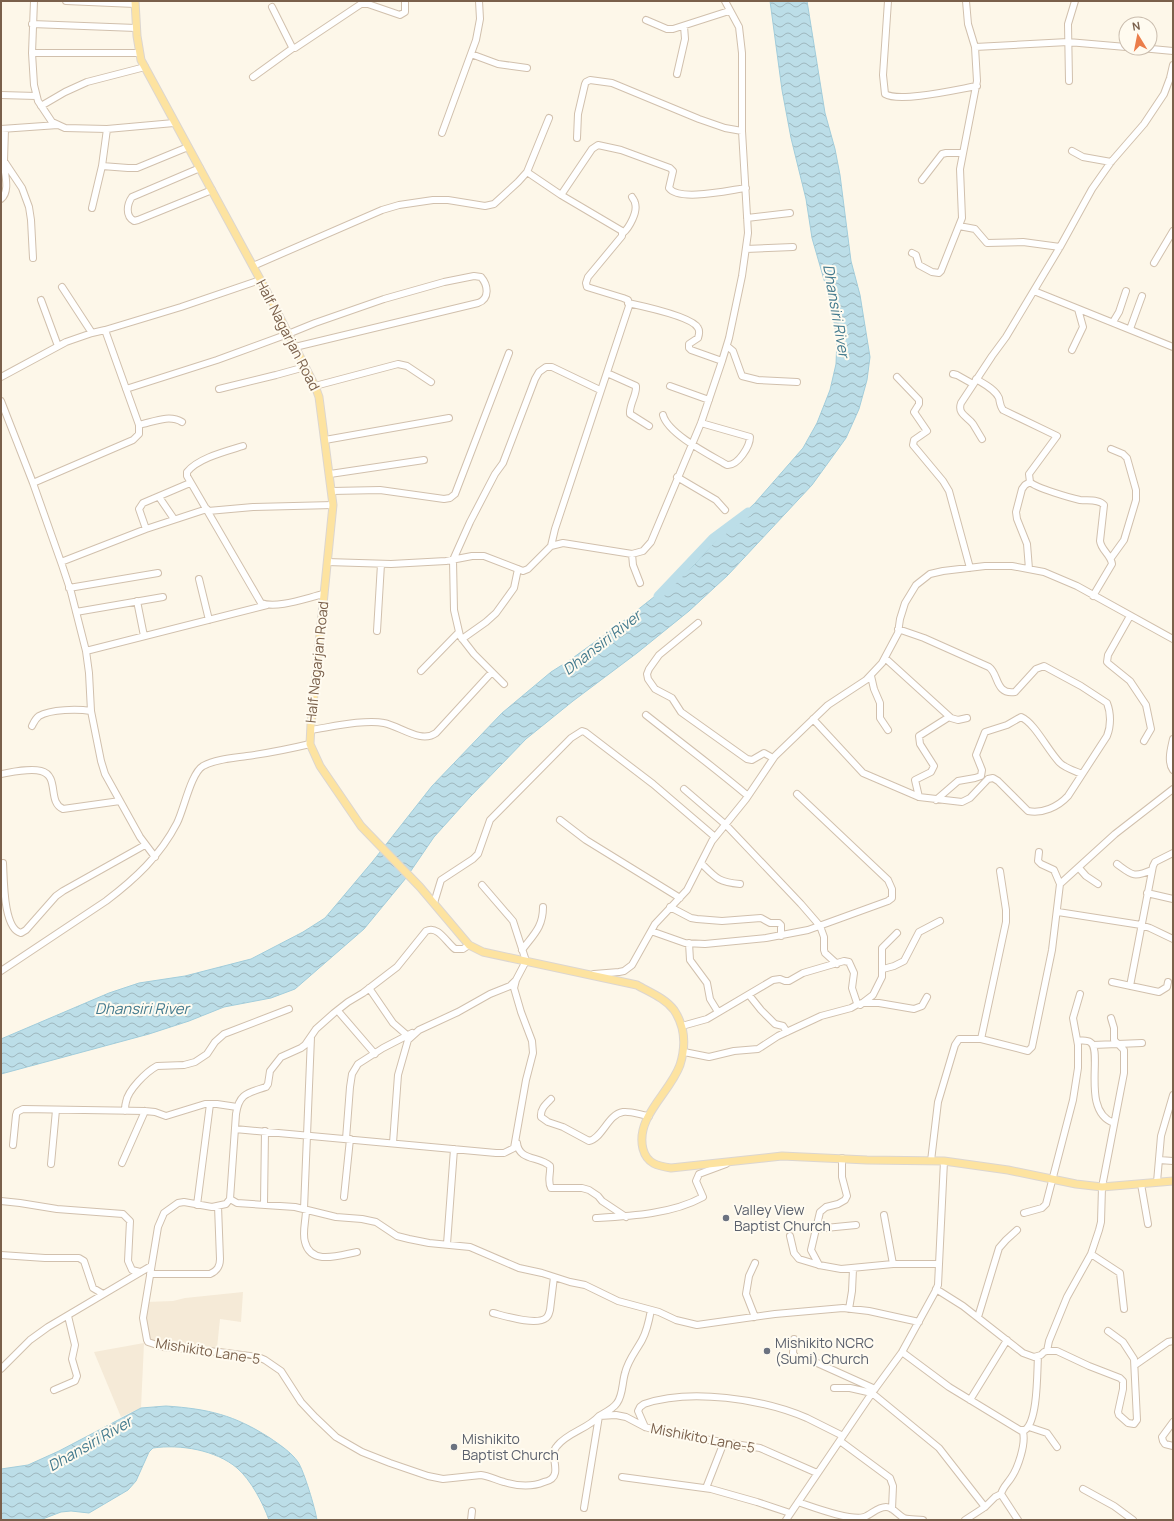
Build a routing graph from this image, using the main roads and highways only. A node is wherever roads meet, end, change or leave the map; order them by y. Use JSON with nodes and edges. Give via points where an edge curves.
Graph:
{"nodes":[{"id":1,"x":135,"y":3,"type":"edge"},
{"id":2,"x":1173,"y":1181,"type":"edge"}],
"edges":[{"from":1,"to":2,"type":"main road","name":"Half Nagarjan Road","via":[[139,53],[145,67],[253,266],[319,397],[334,505],[310,744],[320,766],[361,826],[420,886],[469,945],[483,952],[637,985],[658,996],[673,1009],[682,1026],[684,1052],[675,1075],[644,1126],[642,1144],[645,1156],[653,1164],[679,1168],[782,1156],[944,1161],[1102,1187]]}]}
